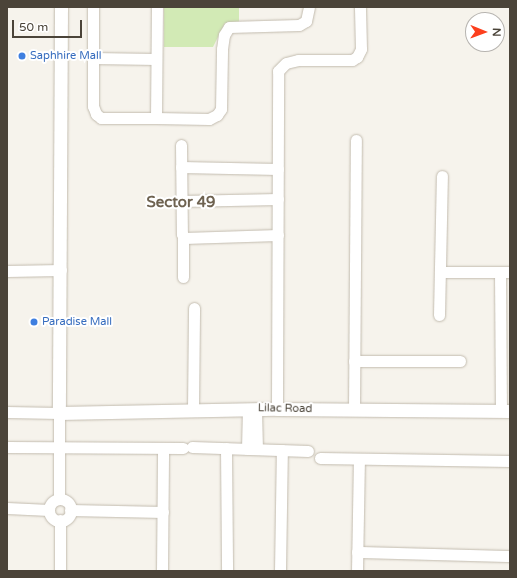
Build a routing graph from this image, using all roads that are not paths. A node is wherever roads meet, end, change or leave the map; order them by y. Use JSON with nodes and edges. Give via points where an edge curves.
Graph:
{"nodes":[{"id":1,"x":61,"y":7,"type":"edge"},
{"id":2,"x":93,"y":7,"type":"edge"},
{"id":3,"x":157,"y":7,"type":"edge"},
{"id":4,"x":309,"y":7,"type":"edge"},
{"id":5,"x":360,"y":7,"type":"edge"},
{"id":6,"x":93,"y":58,"type":"junction"},
{"id":7,"x":156,"y":59,"type":"junction"},
{"id":8,"x":156,"y":118,"type":"junction"},
{"id":9,"x":356,"y":140,"type":"dead end"},
{"id":10,"x":181,"y":145,"type":"dead end"},
{"id":11,"x":181,"y":167,"type":"junction"},
{"id":12,"x":278,"y":169,"type":"junction"},
{"id":13,"x":442,"y":176,"type":"dead end"},
{"id":14,"x":278,"y":199,"type":"junction"},
{"id":15,"x":181,"y":201,"type":"junction"},
{"id":16,"x":278,"y":235,"type":"junction"},
{"id":17,"x":183,"y":236,"type":"junction"},
{"id":18,"x":61,"y":270,"type":"junction"},
{"id":19,"x":7,"y":271,"type":"edge"},
{"id":20,"x":440,"y":272,"type":"junction"},
{"id":21,"x":505,"y":272,"type":"edge"},
{"id":22,"x":183,"y":277,"type":"dead end"},
{"id":23,"x":194,"y":308,"type":"dead end"},
{"id":24,"x":439,"y":315,"type":"dead end"},
{"id":25,"x":505,"y":335,"type":"edge"},
{"id":26,"x":354,"y":361,"type":"junction"},
{"id":27,"x":460,"y":361,"type":"dead end"},
{"id":28,"x":276,"y":403,"type":"dead end"},
{"id":29,"x":193,"y":409,"type":"junction"},
{"id":30,"x":252,"y":409,"type":"junction"},
{"id":31,"x":354,"y":410,"type":"junction"},
{"id":32,"x":506,"y":411,"type":"edge"},
{"id":33,"x":7,"y":412,"type":"edge"},
{"id":34,"x":59,"y":413,"type":"junction"},
{"id":35,"x":7,"y":447,"type":"edge"},
{"id":36,"x":59,"y":448,"type":"junction"},
{"id":37,"x":163,"y":448,"type":"junction"},
{"id":38,"x":226,"y":448,"type":"junction"},
{"id":39,"x":252,"y":449,"type":"junction"},
{"id":40,"x":282,"y":450,"type":"junction"},
{"id":41,"x":308,"y":451,"type":"dead end"},
{"id":42,"x":320,"y":458,"type":"dead end"},
{"id":43,"x":359,"y":459,"type":"junction"},
{"id":44,"x":510,"y":461,"type":"edge"},
{"id":45,"x":59,"y":499,"type":"junction"},
{"id":46,"x":7,"y":508,"type":"edge"},
{"id":47,"x":49,"y":510,"type":"junction"},
{"id":48,"x":70,"y":510,"type":"junction"},
{"id":49,"x":163,"y":512,"type":"junction"},
{"id":50,"x":60,"y":520,"type":"junction"},
{"id":51,"x":357,"y":552,"type":"junction"},
{"id":52,"x":510,"y":556,"type":"edge"},
{"id":53,"x":60,"y":571,"type":"edge"},
{"id":54,"x":162,"y":571,"type":"edge"},
{"id":55,"x":227,"y":571,"type":"edge"},
{"id":56,"x":280,"y":571,"type":"edge"},
{"id":57,"x":357,"y":571,"type":"edge"}],
"edges":[{"from":1,"to":18,"type":"street"},
{"from":2,"to":6,"type":"street"},
{"from":3,"to":7,"type":"street"},
{"from":4,"to":8,"type":"street","via":[[306,21],[299,25],[230,27],[224,35],[221,109],[217,115],[210,119]]},
{"from":5,"to":12,"type":"street","via":[[361,49],[358,57],[352,60],[298,60],[286,63],[278,71]]},
{"from":6,"to":7,"type":"street"},
{"from":6,"to":8,"type":"street","via":[[93,106],[96,114],[101,118]]},
{"from":7,"to":8,"type":"street"},
{"from":9,"to":26,"type":"street"},
{"from":10,"to":11,"type":"street"},
{"from":11,"to":12,"type":"street"},
{"from":11,"to":15,"type":"street"},
{"from":12,"to":14,"type":"street"},
{"from":13,"to":20,"type":"street"},
{"from":14,"to":15,"type":"street"},
{"from":14,"to":16,"type":"street"},
{"from":15,"to":17,"type":"street"},
{"from":16,"to":17,"type":"street","via":[[187,238]]},
{"from":16,"to":28,"type":"street"},
{"from":17,"to":22,"type":"street"},
{"from":18,"to":19,"type":"street"},
{"from":18,"to":34,"type":"street"},
{"from":20,"to":21,"type":"street"},
{"from":20,"to":24,"type":"street"},
{"from":21,"to":25,"type":"street"},
{"from":23,"to":29,"type":"street"},
{"from":25,"to":32,"type":"street"},
{"from":26,"to":27,"type":"street"},
{"from":26,"to":31,"type":"street"},
{"from":29,"to":30,"type":"street","name":"Lilac Road"},
{"from":29,"to":34,"type":"street","name":"Lilac Road"},
{"from":30,"to":31,"type":"street","name":"Lilac Road"},
{"from":30,"to":39,"type":"street"},
{"from":31,"to":32,"type":"street","name":"Lilac Road"},
{"from":33,"to":34,"type":"street"},
{"from":34,"to":36,"type":"street"},
{"from":35,"to":36,"type":"street"},
{"from":36,"to":37,"type":"street"},
{"from":36,"to":45,"type":"street"},
{"from":37,"to":38,"type":"street"},
{"from":37,"to":49,"type":"street"},
{"from":38,"to":39,"type":"street"},
{"from":38,"to":55,"type":"street"},
{"from":39,"to":40,"type":"street"},
{"from":40,"to":41,"type":"street"},
{"from":40,"to":56,"type":"street"},
{"from":42,"to":43,"type":"street"},
{"from":43,"to":44,"type":"street"},
{"from":43,"to":51,"type":"street"},
{"from":45,"to":47,"type":"street","via":[[52,502]]},
{"from":45,"to":48,"type":"street","via":[[68,502]]},
{"from":46,"to":47,"type":"street"},
{"from":47,"to":50,"type":"street","via":[[52,517]]},
{"from":48,"to":49,"type":"street"},
{"from":48,"to":50,"type":"street","via":[[68,516]]},
{"from":49,"to":54,"type":"street"},
{"from":50,"to":53,"type":"street"},
{"from":51,"to":52,"type":"street"},
{"from":51,"to":57,"type":"street"}]}
